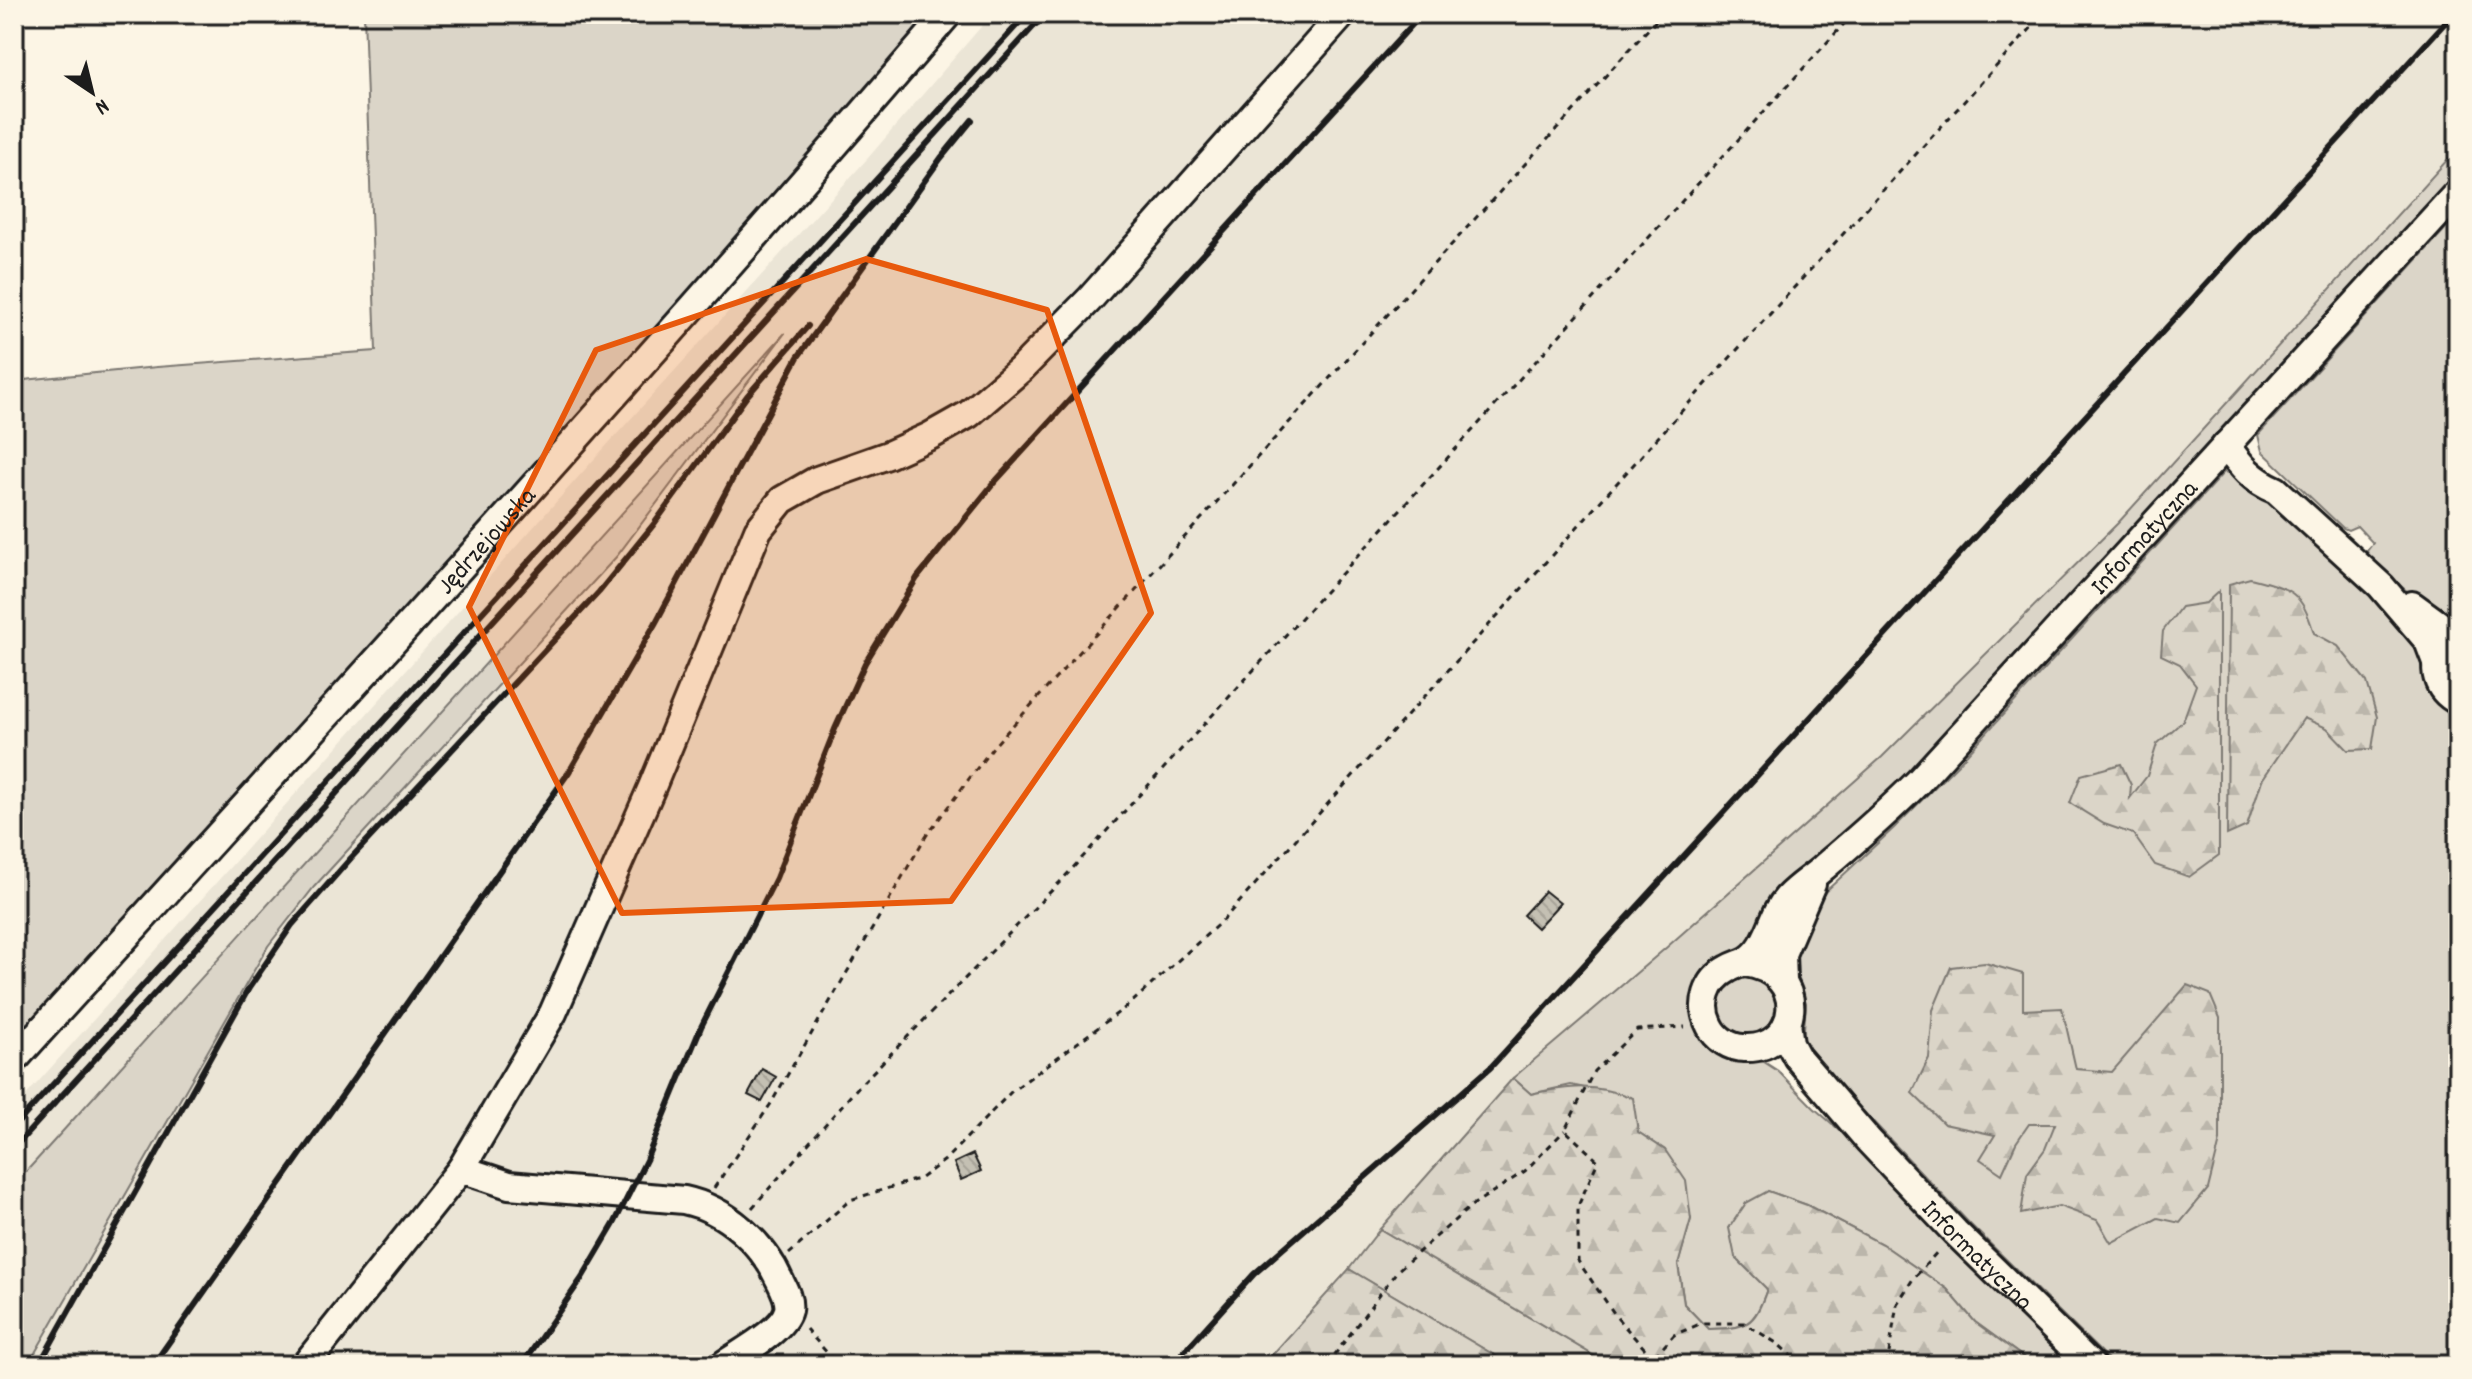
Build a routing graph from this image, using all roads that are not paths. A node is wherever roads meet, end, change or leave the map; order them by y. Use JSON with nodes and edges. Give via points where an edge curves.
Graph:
{"nodes":[{"id":1,"x":948,"y":14,"type":"edge"},
{"id":2,"x":1343,"y":14,"type":"edge"},
{"id":3,"x":2458,"y":192,"type":"edge"},
{"id":4,"x":2226,"y":445,"type":"junction"},
{"id":5,"x":2381,"y":586,"type":"junction"},
{"id":6,"x":2458,"y":634,"type":"edge"},
{"id":7,"x":2436,"y":662,"type":"junction"},
{"id":8,"x":2458,"y":701,"type":"edge"},
{"id":9,"x":1821,"y":871,"type":"junction"},
{"id":10,"x":1745,"y":963,"type":"junction"},
{"id":11,"x":1783,"y":981,"type":"junction"},
{"id":12,"x":1787,"y":1023,"type":"junction"},
{"id":13,"x":1756,"y":1048,"type":"junction"},
{"id":14,"x":14,"y":1060,"type":"edge"},
{"id":15,"x":1869,"y":1141,"type":"junction"},
{"id":16,"x":461,"y":1169,"type":"junction"},
{"id":17,"x":305,"y":1365,"type":"edge"},
{"id":18,"x":723,"y":1365,"type":"edge"},
{"id":19,"x":2091,"y":1365,"type":"edge"}],
"edges":[{"from":1,"to":14,"type":"street","name":"Jędrzejowska","via":[[429,602]]},
{"from":2,"to":16,"type":"street","via":[[1089,300],[1021,369],[969,414],[782,500],[758,530],[553,1013]]},
{"from":3,"to":4,"type":"street","name":"Informatyczna"},
{"from":4,"to":5,"type":"street","via":[[2244,470],[2276,490]]},
{"from":4,"to":9,"type":"street","name":"Informatyczna","via":[[1919,781]]},
{"from":5,"to":6,"type":"street"},
{"from":5,"to":7,"type":"street","via":[[2428,641]]},
{"from":6,"to":7,"type":"street","via":[[2445,644]]},
{"from":7,"to":8,"type":"street","via":[[2443,691]]},
{"from":9,"to":10,"type":"street","name":"Informatyczna","via":[[1786,899],[1764,944]]},
{"from":9,"to":11,"type":"street","name":"Informatyczna","via":[[1782,954]]},
{"from":10,"to":11,"type":"street","via":[[1760,965]]},
{"from":10,"to":13,"type":"street","name":"Informatyczna","via":[[1713,982],[1705,1011],[1709,1025],[1727,1043]]},
{"from":11,"to":12,"type":"street","name":"Informatyczna","via":[[1789,994]]},
{"from":12,"to":13,"type":"street","via":[[1779,1036]]},
{"from":12,"to":15,"type":"street","name":"Informatyczna","via":[[1797,1057]]},
{"from":13,"to":15,"type":"street","name":"Informatyczna","via":[[1777,1060]]},
{"from":15,"to":19,"type":"street","name":"Informatyczna"},
{"from":16,"to":17,"type":"street"},
{"from":16,"to":18,"type":"street","via":[[509,1185],[704,1204],[736,1226],[773,1265],[788,1310],[779,1326]]}]}
